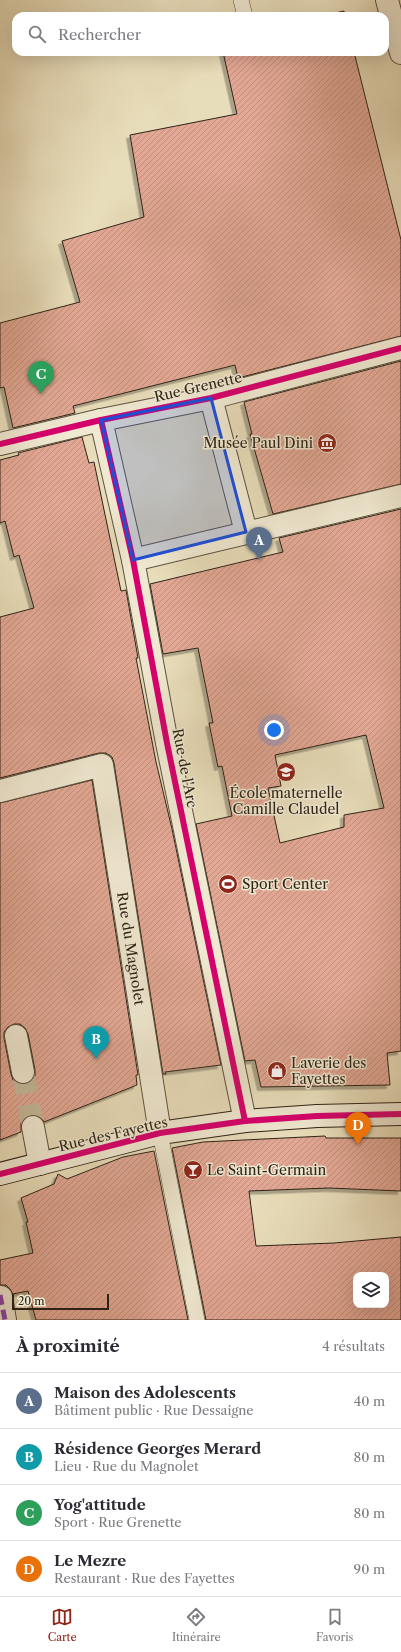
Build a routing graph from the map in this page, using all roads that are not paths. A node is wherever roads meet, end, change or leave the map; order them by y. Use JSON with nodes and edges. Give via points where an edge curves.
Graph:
{"nodes":[{"id":1,"x":241,"y":0,"type":"edge"},
{"id":2,"x":387,"y":0,"type":"edge"},
{"id":3,"x":244,"y":12,"type":"edge"},
{"id":4,"x":401,"y":53,"type":"edge"},
{"id":5,"x":401,"y":348,"type":"edge"},
{"id":6,"x":211,"y":398,"type":"junction"},
{"id":7,"x":101,"y":420,"type":"junction"},
{"id":8,"x":0,"y":444,"type":"edge"},
{"id":9,"x":401,"y":496,"type":"edge"},
{"id":10,"x":246,"y":532,"type":"junction"},
{"id":11,"x":133,"y":560,"type":"junction"},
{"id":12,"x":0,"y":791,"type":"edge"},
{"id":13,"x":16,"y":1036,"type":"dead end"},
{"id":14,"x":23,"y":1072,"type":"tunnel mouth"},
{"id":15,"x":401,"y":1114,"type":"edge"},
{"id":16,"x":245,"y":1121,"type":"junction"},
{"id":17,"x":33,"y":1127,"type":"tunnel mouth"},
{"id":18,"x":160,"y":1133,"type":"junction"},
{"id":19,"x":40,"y":1164,"type":"junction"},
{"id":20,"x":0,"y":1174,"type":"edge"},
{"id":21,"x":0,"y":1297,"type":"edge"},
{"id":22,"x":5,"y":1320,"type":"edge"},
{"id":23,"x":197,"y":1320,"type":"edge"}],
"edges":[{"from":1,"to":3,"type":"lane"},
{"from":2,"to":4,"type":"street"},
{"from":5,"to":6,"type":"street","name":"Rue Grenette"},
{"from":6,"to":7,"type":"street","name":"Rue Grenette"},
{"from":6,"to":10,"type":"street"},
{"from":7,"to":8,"type":"street","name":"Rue Grenette"},
{"from":7,"to":11,"type":"street","name":"Rue de l'Arc"},
{"from":9,"to":10,"type":"street"},
{"from":10,"to":11,"type":"street"},
{"from":11,"to":16,"type":"street","name":"Rue de l'Arc","via":[[167,743]]},
{"from":12,"to":18,"type":"street","name":"Rue du Magnolet","via":[[102,765]]},
{"from":13,"to":14,"type":"street"},
{"from":15,"to":16,"type":"street","name":"Rue des Fayettes"},
{"from":16,"to":18,"type":"street","name":"Rue des Fayettes"},
{"from":17,"to":19,"type":"street"},
{"from":18,"to":19,"type":"street","name":"Rue des Fayettes"},
{"from":18,"to":23,"type":"lane"},
{"from":19,"to":20,"type":"street","name":"Rue des Fayettes"},
{"from":21,"to":22,"type":"street"}]}
